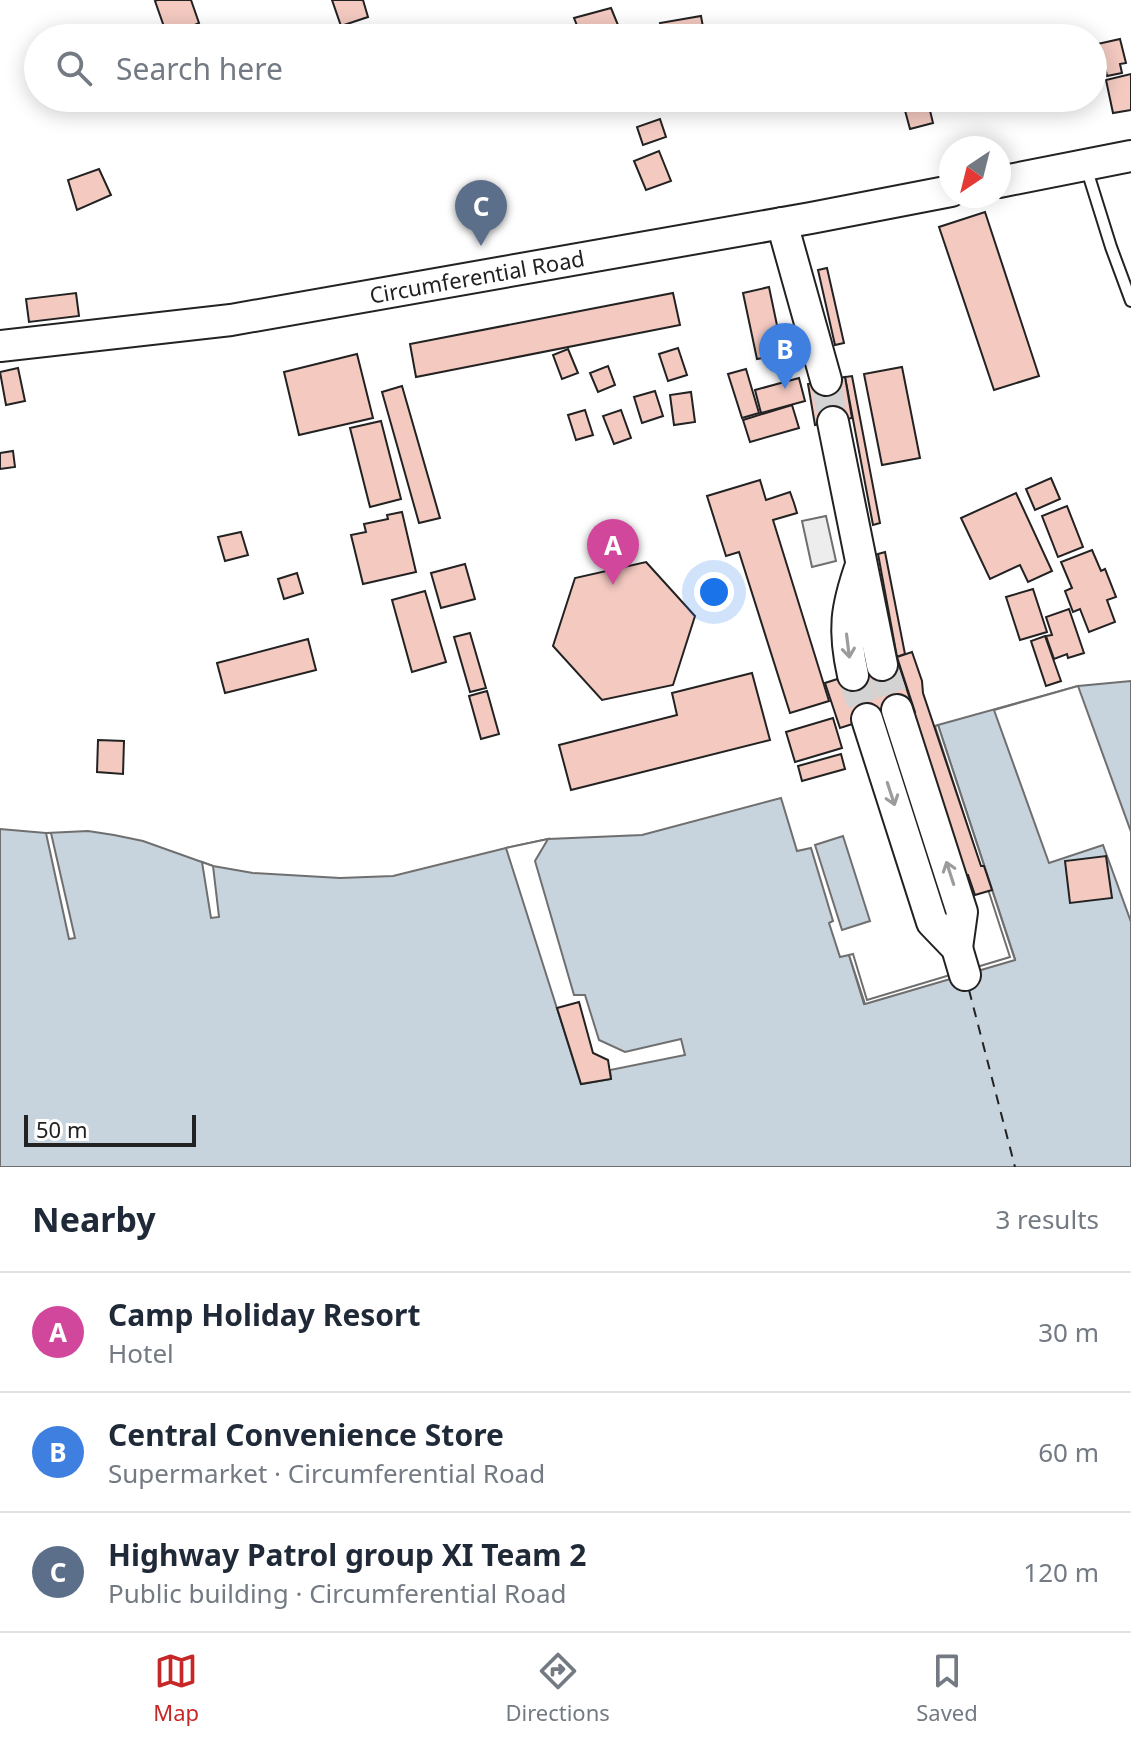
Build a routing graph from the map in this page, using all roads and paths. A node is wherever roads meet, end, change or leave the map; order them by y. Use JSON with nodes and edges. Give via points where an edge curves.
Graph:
{"nodes":[{"id":1,"x":1131,"y":156,"type":"edge"},
{"id":2,"x":1085,"y":165,"type":"junction"},
{"id":3,"x":1011,"y":180,"type":"edge"},
{"id":4,"x":939,"y":193,"type":"edge"},
{"id":5,"x":782,"y":223,"type":"junction"},
{"id":6,"x":1131,"y":301,"type":"edge"},
{"id":7,"x":0,"y":346,"type":"edge"},
{"id":8,"x":826,"y":380,"type":"tunnel mouth"},
{"id":9,"x":833,"y":422,"type":"tunnel mouth"},
{"id":10,"x":862,"y":563,"type":"junction"},
{"id":11,"x":882,"y":665,"type":"tunnel mouth"},
{"id":12,"x":853,"y":675,"type":"tunnel mouth"},
{"id":13,"x":897,"y":710,"type":"tunnel mouth"},
{"id":14,"x":867,"y":719,"type":"tunnel mouth"}],
"edges":[{"from":1,"to":2,"type":"main road"},
{"from":2,"to":3,"type":"main road"},
{"from":2,"to":6,"type":"lane"},
{"from":4,"to":5,"type":"main road","name":"Circumferential Road"},
{"from":5,"to":7,"type":"main road","name":"Circumferential Road","via":[[231,320]]},
{"from":5,"to":8,"type":"main road"},
{"from":9,"to":10,"type":"main road"},
{"from":10,"to":11,"type":"main road"},
{"from":10,"to":12,"type":"main road","one_way":true,"via":[[846,627]]},
{"from":14,"to":13,"type":"main road","one_way":true,"via":[[932,922],[961,962],[962,912]]}]}
